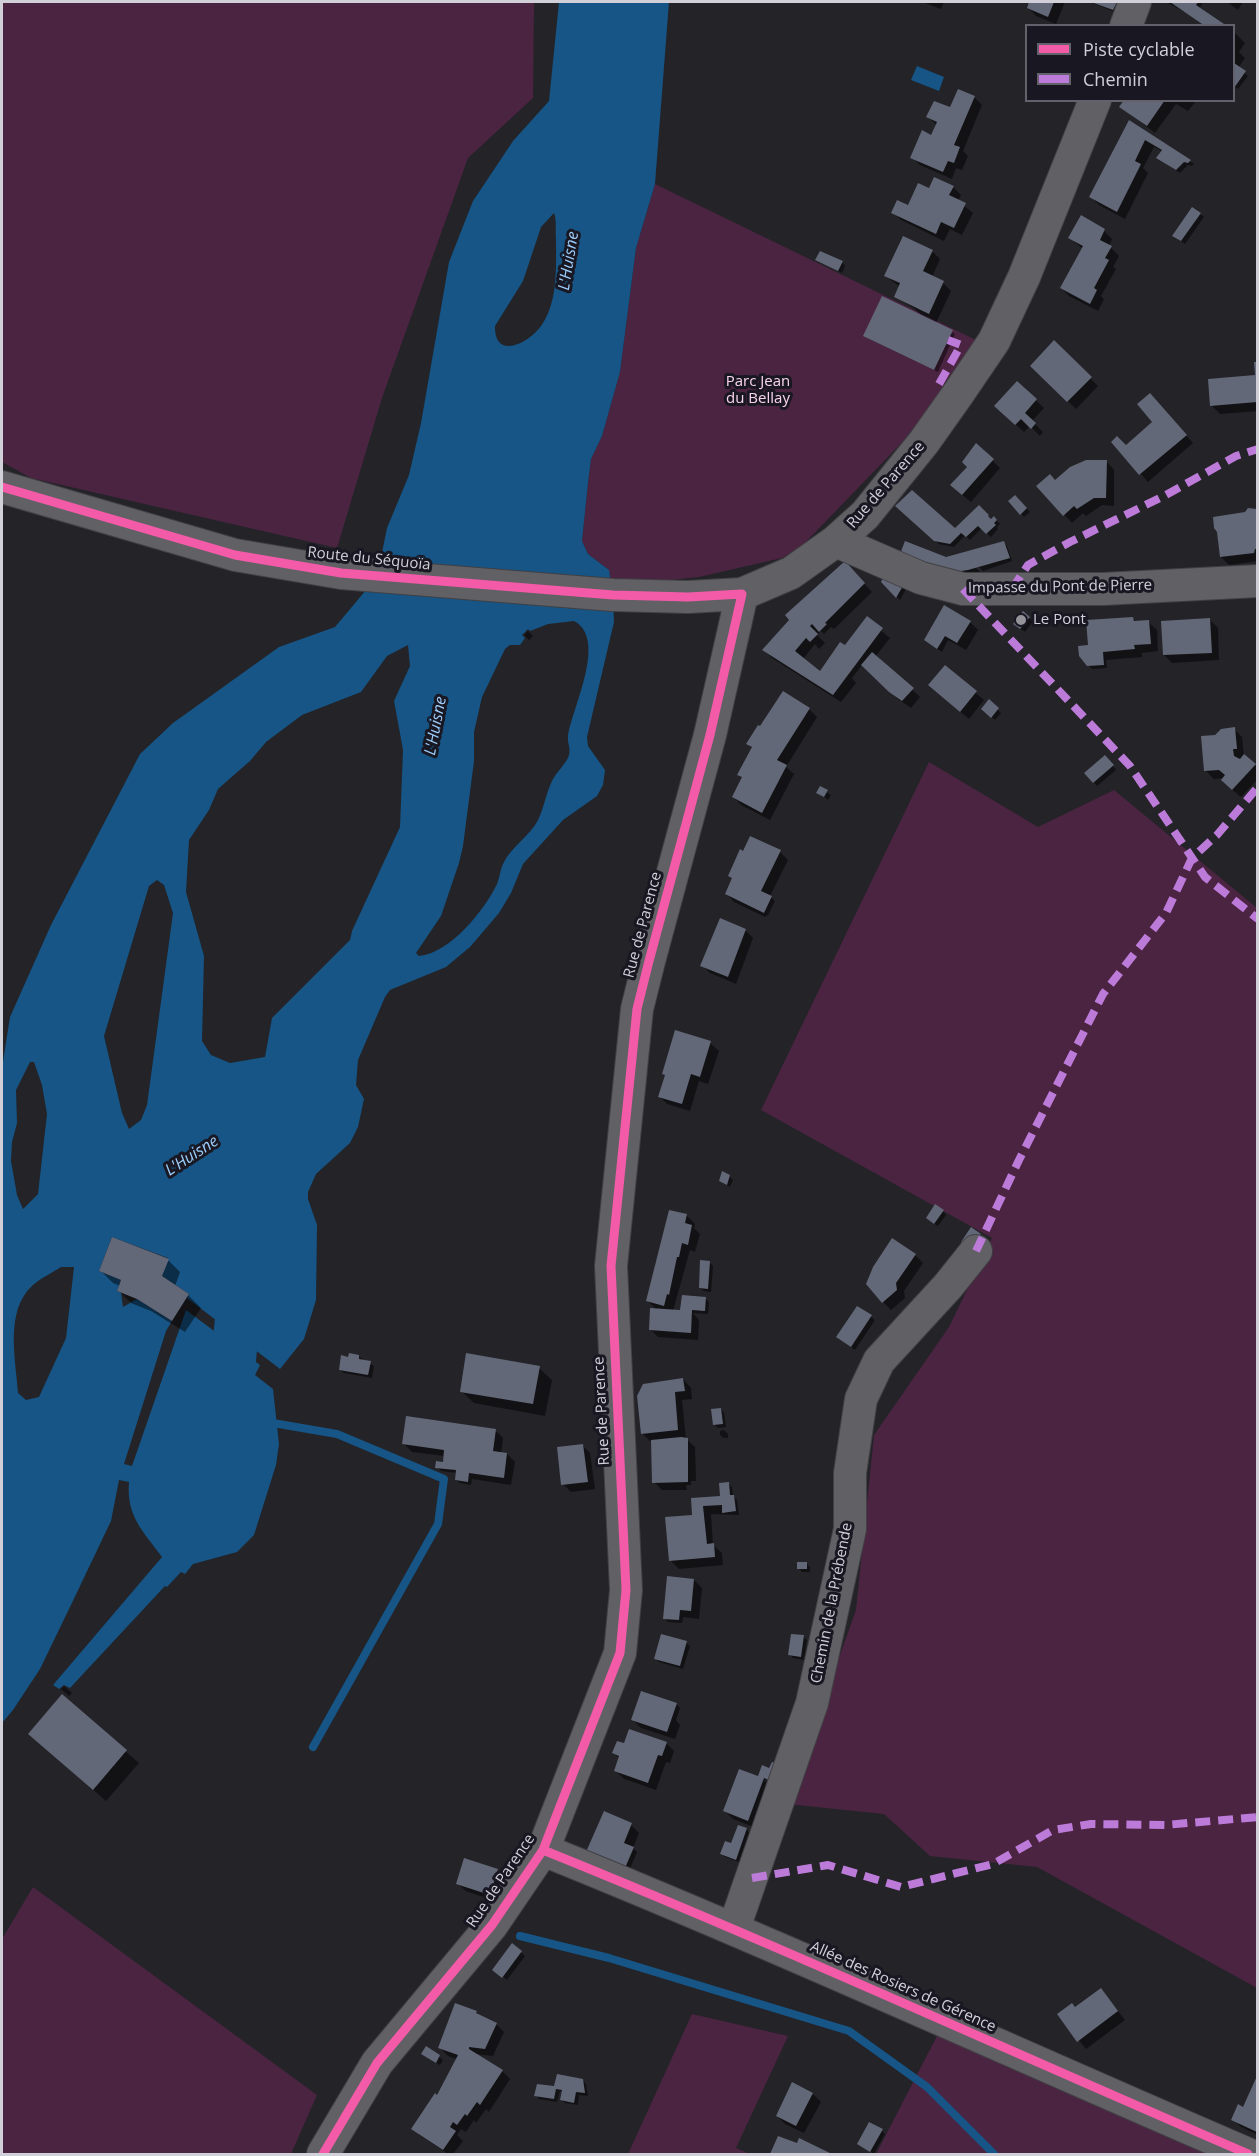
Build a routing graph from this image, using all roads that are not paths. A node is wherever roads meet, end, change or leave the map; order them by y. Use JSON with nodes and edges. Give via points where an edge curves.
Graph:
{"nodes":[{"id":1,"x":1136,"y":2,"type":"edge"},
{"id":2,"x":1127,"y":24,"type":"edge"},
{"id":3,"x":1094,"y":102,"type":"edge"},
{"id":4,"x":2,"y":487,"type":"edge"},
{"id":5,"x":836,"y":541,"type":"junction"},
{"id":6,"x":1257,"y":581,"type":"edge"},
{"id":7,"x":742,"y":594,"type":"junction"},
{"id":8,"x":976,"y":1251,"type":"dead end"},
{"id":9,"x":543,"y":1850,"type":"junction"},
{"id":10,"x":735,"y":1928,"type":"junction"},
{"id":11,"x":323,"y":2154,"type":"edge"},
{"id":12,"x":1248,"y":2154,"type":"edge"}],
"edges":[{"from":1,"to":2,"type":"street"},
{"from":3,"to":5,"type":"street","name":"Rue de Parence","via":[[994,341],[924,442],[865,515]]},
{"from":4,"to":7,"type":"street","name":"Route du Séquoïa","via":[[235,555],[341,573],[613,595]]},
{"from":5,"to":6,"type":"street","name":"Impasse du Pont de Pierre","via":[[921,578],[963,589],[1103,589]]},
{"from":5,"to":7,"type":"street","name":"Rue de Parence","via":[[791,573]]},
{"from":7,"to":9,"type":"street","name":"Rue de Parence","via":[[636,1020],[611,1266],[626,1590],[620,1653]]},
{"from":8,"to":10,"type":"street","name":"Chemin de la Prébende","via":[[879,1361],[861,1399],[850,1473],[850,1529],[812,1702]]},
{"from":9,"to":10,"type":"street","name":"Allée des Rosiers de Gérence"},
{"from":9,"to":11,"type":"street","name":"Rue de Parence","via":[[492,1925],[377,2063]]},
{"from":10,"to":12,"type":"street","name":"Allée des Rosiers de Gérence"}]}
